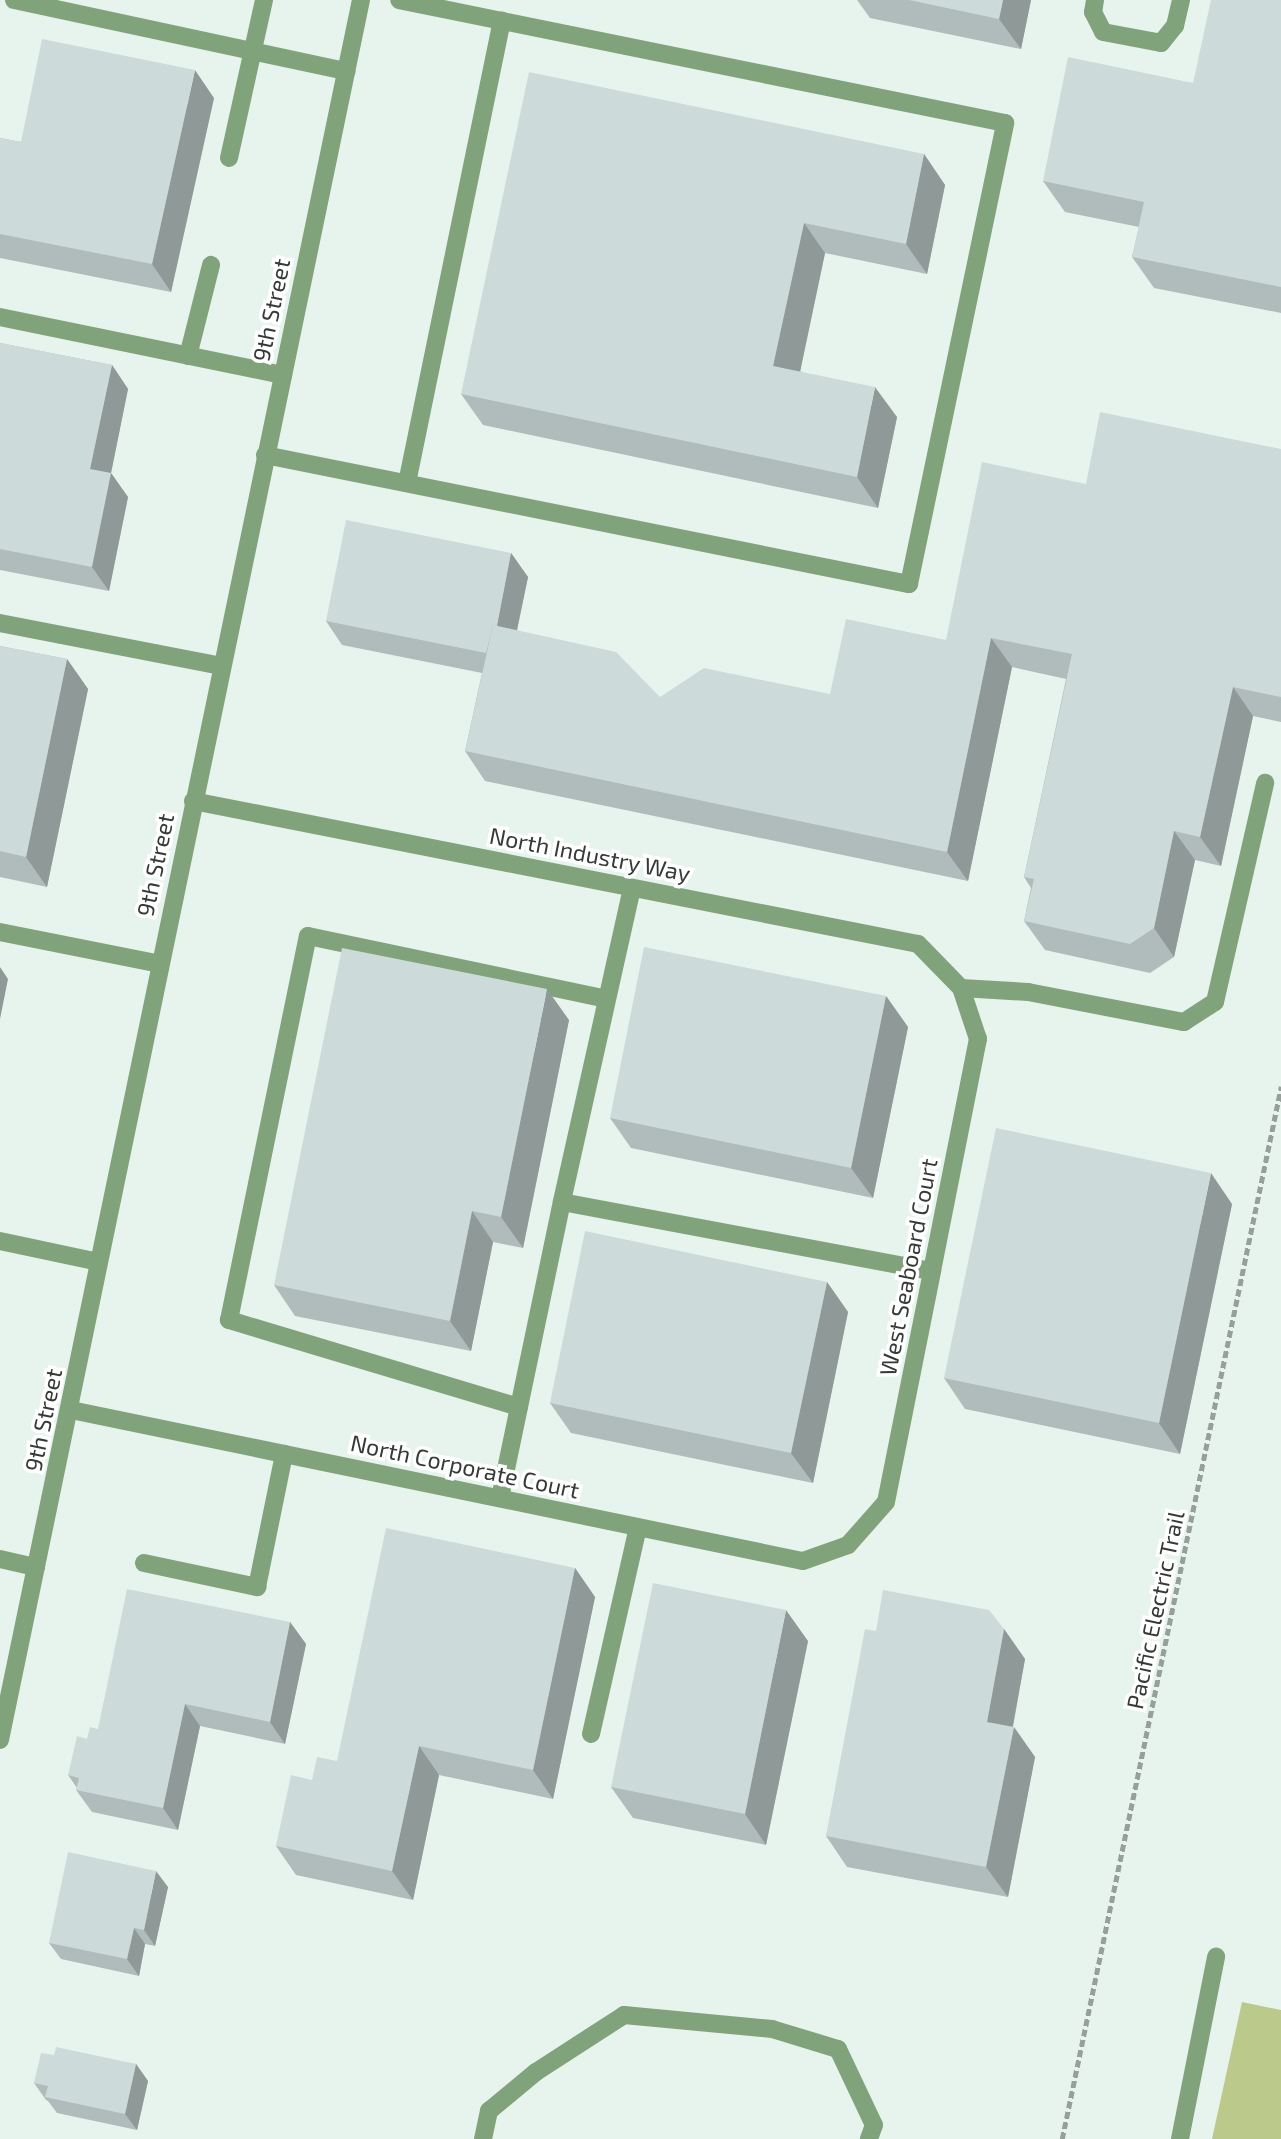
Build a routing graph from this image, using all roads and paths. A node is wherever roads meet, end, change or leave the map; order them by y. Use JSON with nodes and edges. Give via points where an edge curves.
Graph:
{"nodes":[{"id":1,"x":15,"y":0,"type":"edge"},
{"id":2,"x":264,"y":0,"type":"edge"},
{"id":3,"x":361,"y":0,"type":"edge"},
{"id":4,"x":399,"y":0,"type":"edge"},
{"id":5,"x":1096,"y":0,"type":"edge"},
{"id":6,"x":1181,"y":0,"type":"edge"},
{"id":7,"x":502,"y":21,"type":"junction"},
{"id":8,"x":253,"y":51,"type":"junction"},
{"id":9,"x":346,"y":71,"type":"junction"},
{"id":10,"x":229,"y":158,"type":"dead end"},
{"id":11,"x":211,"y":265,"type":"dead end"},
{"id":12,"x":0,"y":317,"type":"edge"},
{"id":13,"x":188,"y":356,"type":"junction"},
{"id":14,"x":282,"y":375,"type":"junction"},
{"id":15,"x":265,"y":455,"type":"junction"},
{"id":16,"x":407,"y":483,"type":"junction"},
{"id":17,"x":0,"y":623,"type":"edge"},
{"id":18,"x":221,"y":666,"type":"junction"},
{"id":19,"x":1265,"y":783,"type":"dead end"},
{"id":20,"x":193,"y":801,"type":"junction"},
{"id":21,"x":632,"y":888,"type":"junction"},
{"id":22,"x":0,"y":932,"type":"edge"},
{"id":23,"x":160,"y":964,"type":"junction"},
{"id":24,"x":961,"y":988,"type":"junction"},
{"id":25,"x":606,"y":999,"type":"junction"},
{"id":26,"x":1281,"y":1087,"type":"edge"},
{"id":27,"x":562,"y":1202,"type":"junction"},
{"id":28,"x":0,"y":1241,"type":"edge"},
{"id":29,"x":99,"y":1262,"type":"junction"},
{"id":30,"x":932,"y":1271,"type":"junction"},
{"id":31,"x":519,"y":1407,"type":"junction"},
{"id":32,"x":71,"y":1410,"type":"junction"},
{"id":33,"x":284,"y":1454,"type":"junction"},
{"id":34,"x":500,"y":1498,"type":"junction"},
{"id":35,"x":638,"y":1527,"type":"junction"},
{"id":36,"x":848,"y":1545,"type":"joint"},
{"id":37,"x":0,"y":1559,"type":"edge"},
{"id":38,"x":144,"y":1563,"type":"dead end"},
{"id":39,"x":36,"y":1567,"type":"junction"},
{"id":40,"x":591,"y":1734,"type":"dead end"},
{"id":41,"x":0,"y":1740,"type":"edge"},
{"id":42,"x":1216,"y":1957,"type":"dead end"},
{"id":43,"x":483,"y":2139,"type":"edge"},
{"id":44,"x":869,"y":2139,"type":"edge"},
{"id":45,"x":1062,"y":2139,"type":"edge"},
{"id":46,"x":1180,"y":2139,"type":"edge"}],
"edges":[{"from":1,"to":8,"type":"street"},
{"from":2,"to":8,"type":"street"},
{"from":3,"to":9,"type":"street","name":"9th Street"},
{"from":4,"to":7,"type":"street"},
{"from":5,"to":6,"type":"street","via":[[1093,12],[1103,32],[1161,43],[1175,26]]},
{"from":7,"to":16,"type":"street"},
{"from":7,"to":16,"type":"street","via":[[1005,123],[909,584]]},
{"from":8,"to":9,"type":"street"},
{"from":8,"to":10,"type":"street"},
{"from":9,"to":14,"type":"street","name":"9th Street"},
{"from":11,"to":13,"type":"street"},
{"from":12,"to":13,"type":"street"},
{"from":13,"to":14,"type":"street"},
{"from":14,"to":15,"type":"street","name":"9th Street"},
{"from":15,"to":16,"type":"street"},
{"from":15,"to":18,"type":"street","name":"9th Street"},
{"from":17,"to":18,"type":"street"},
{"from":18,"to":20,"type":"street","name":"9th Street"},
{"from":19,"to":24,"type":"street","via":[[1214,1002],[1184,1022],[1028,992]]},
{"from":20,"to":21,"type":"street","name":"North Industry Way"},
{"from":20,"to":23,"type":"street","name":"9th Street"},
{"from":21,"to":24,"type":"street","name":"North Industry Way","via":[[918,944]]},
{"from":21,"to":25,"type":"street"},
{"from":22,"to":23,"type":"street"},
{"from":23,"to":29,"type":"street","name":"9th Street"},
{"from":24,"to":30,"type":"street","name":"West Seaboard Court","via":[[978,1039]]},
{"from":25,"to":27,"type":"street"},
{"from":25,"to":31,"type":"street","via":[[308,936],[229,1320]]},
{"from":26,"to":45,"type":"path","name":"Pacific Electric Trail"},
{"from":27,"to":30,"type":"street"},
{"from":27,"to":31,"type":"street"},
{"from":28,"to":29,"type":"street"},
{"from":29,"to":32,"type":"street","name":"9th Street"},
{"from":30,"to":36,"type":"street","name":"West Seaboard Court","via":[[886,1502]]},
{"from":31,"to":34,"type":"street"},
{"from":32,"to":33,"type":"street","name":"North Corporate Court"},
{"from":32,"to":39,"type":"street","name":"9th Street"},
{"from":33,"to":34,"type":"street","name":"North Corporate Court"},
{"from":33,"to":38,"type":"street","via":[[257,1587]]},
{"from":34,"to":35,"type":"street","name":"North Corporate Court"},
{"from":35,"to":36,"type":"street","name":"North Corporate Court","via":[[803,1561]]},
{"from":35,"to":40,"type":"street"},
{"from":37,"to":39,"type":"street"},
{"from":39,"to":41,"type":"street","name":"9th Street"},
{"from":42,"to":46,"type":"street"},
{"from":43,"to":44,"type":"street","via":[[489,2111],[536,2071],[624,2015],[772,2029],[838,2049],[874,2125]]}]}
